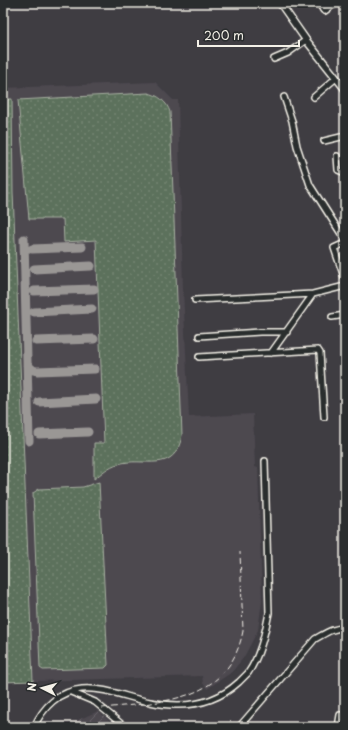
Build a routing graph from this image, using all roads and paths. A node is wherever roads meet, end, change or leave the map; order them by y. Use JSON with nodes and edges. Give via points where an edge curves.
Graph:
{"nodes":[{"id":1,"x":280,"y":3,"type":"edge"},
{"id":2,"x":319,"y":3,"type":"edge"},
{"id":3,"x":336,"y":3,"type":"edge"},
{"id":4,"x":306,"y":40,"type":"junction"},
{"id":5,"x":274,"y":59,"type":"dead end"},
{"id":6,"x":336,"y":78,"type":"junction"},
{"id":7,"x":345,"y":88,"type":"edge"},
{"id":8,"x":284,"y":97,"type":"dead end"},
{"id":9,"x":314,"y":97,"type":"dead end"},
{"id":10,"x":345,"y":136,"type":"edge"},
{"id":11,"x":324,"y":141,"type":"dead end"},
{"id":12,"x":337,"y":156,"type":"dead end"},
{"id":13,"x":345,"y":173,"type":"edge"},
{"id":14,"x":345,"y":240,"type":"edge"},
{"id":15,"x":345,"y":243,"type":"edge"},
{"id":16,"x":345,"y":280,"type":"edge"},
{"id":17,"x":345,"y":286,"type":"edge"},
{"id":18,"x":313,"y":294,"type":"junction"},
{"id":19,"x":195,"y":300,"type":"dead end"},
{"id":20,"x":345,"y":315,"type":"edge"},
{"id":21,"x":332,"y":317,"type":"dead end"},
{"id":22,"x":287,"y":332,"type":"junction"},
{"id":23,"x":200,"y":336,"type":"dead end"},
{"id":24,"x":271,"y":353,"type":"junction"},
{"id":25,"x":199,"y":357,"type":"dead end"},
{"id":26,"x":324,"y":417,"type":"dead end"},
{"id":27,"x":265,"y":461,"type":"dead end"},
{"id":28,"x":345,"y":628,"type":"edge"},
{"id":29,"x":71,"y":692,"type":"junction"},
{"id":30,"x":345,"y":716,"type":"edge"},
{"id":31,"x":34,"y":727,"type":"edge"},
{"id":32,"x":124,"y":727,"type":"edge"},
{"id":33,"x":239,"y":727,"type":"edge"},
{"id":34,"x":338,"y":727,"type":"edge"}],
"edges":[{"from":1,"to":4,"type":"main road"},
{"from":2,"to":3,"type":"street","via":[[324,11]]},
{"from":4,"to":5,"type":"street"},
{"from":4,"to":6,"type":"main road"},
{"from":6,"to":7,"type":"main road"},
{"from":6,"to":9,"type":"street"},
{"from":8,"to":14,"type":"street","via":[[310,185]]},
{"from":10,"to":11,"type":"street"},
{"from":12,"to":13,"type":"street","via":[[338,170]]},
{"from":15,"to":16,"type":"street","via":[[334,248]]},
{"from":17,"to":18,"type":"street"},
{"from":18,"to":19,"type":"street"},
{"from":18,"to":22,"type":"street"},
{"from":20,"to":21,"type":"street"},
{"from":22,"to":23,"type":"street"},
{"from":22,"to":24,"type":"street"},
{"from":24,"to":25,"type":"street"},
{"from":24,"to":26,"type":"street","via":[[318,350]]},
{"from":27,"to":29,"type":"street","via":[[269,613],[265,632],[247,674],[217,698],[196,704],[170,705],[102,690],[81,689]]},
{"from":28,"to":33,"type":"street","via":[[330,630],[315,640]]},
{"from":29,"to":31,"type":"street","via":[[55,698],[38,718]]},
{"from":29,"to":32,"type":"street","via":[[95,702]]},
{"from":30,"to":34,"type":"street","via":[[340,715]]}]}
